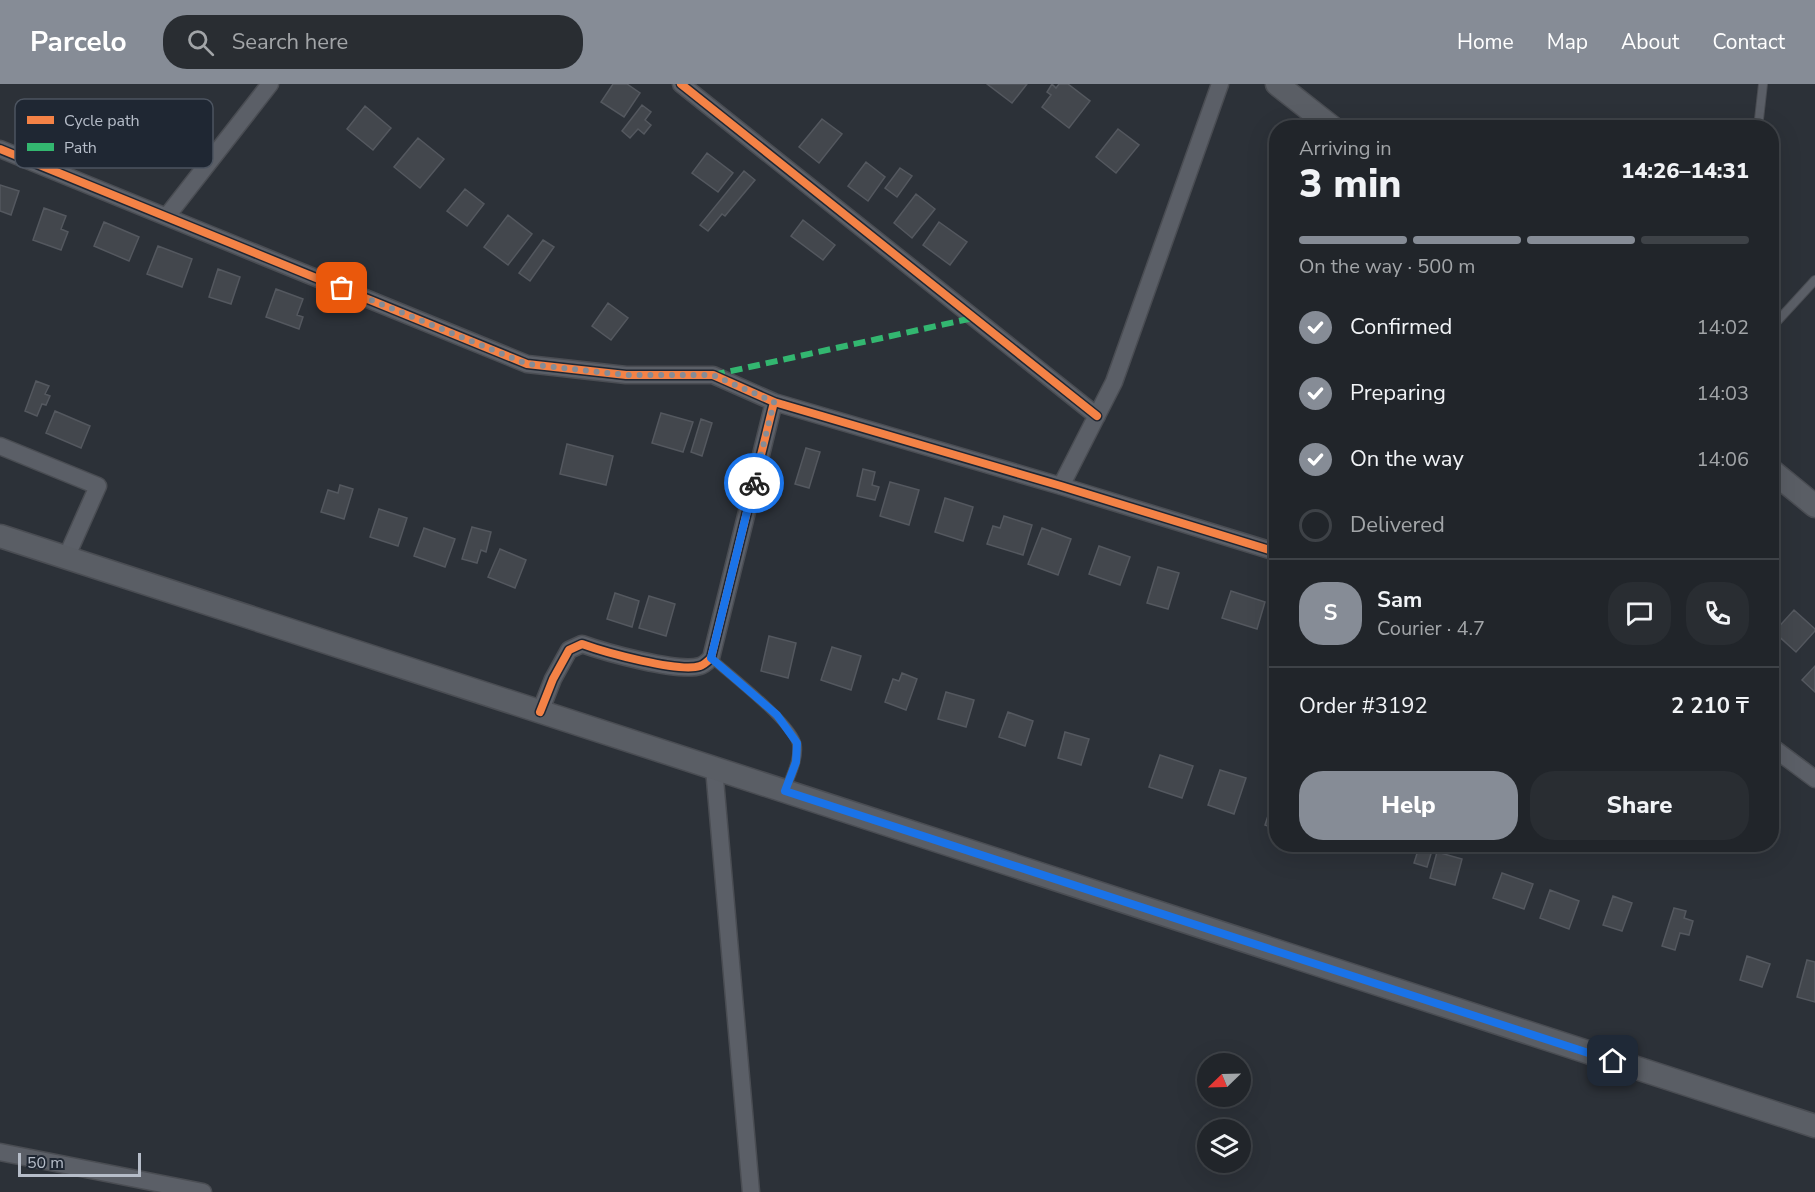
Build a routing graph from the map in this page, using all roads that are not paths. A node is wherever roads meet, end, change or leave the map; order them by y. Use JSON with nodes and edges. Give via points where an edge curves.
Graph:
{"nodes":[{"id":1,"x":270,"y":84,"type":"edge"},
{"id":2,"x":681,"y":84,"type":"edge"},
{"id":3,"x":1220,"y":84,"type":"edge"},
{"id":4,"x":1277,"y":84,"type":"edge"},
{"id":5,"x":1763,"y":84,"type":"edge"},
{"id":6,"x":1323,"y":120,"type":"edge"},
{"id":7,"x":1759,"y":120,"type":"edge"},
{"id":8,"x":0,"y":149,"type":"edge"},
{"id":9,"x":15,"y":155,"type":"edge"},
{"id":10,"x":213,"y":157,"type":"edge"},
{"id":11,"x":47,"y":168,"type":"edge"},
{"id":12,"x":204,"y":168,"type":"edge"},
{"id":13,"x":167,"y":216,"type":"junction"},
{"id":14,"x":1815,"y":280,"type":"edge"},
{"id":15,"x":1779,"y":319,"type":"edge"},
{"id":16,"x":774,"y":402,"type":"junction"},
{"id":17,"x":1097,"y":416,"type":"junction"},
{"id":18,"x":0,"y":446,"type":"edge"},
{"id":19,"x":1779,"y":477,"type":"edge"},
{"id":20,"x":1060,"y":486,"type":"junction"},
{"id":21,"x":1815,"y":506,"type":"edge"},
{"id":22,"x":0,"y":536,"type":"edge"},
{"id":23,"x":1269,"y":550,"type":"edge"},
{"id":24,"x":66,"y":558,"type":"junction"},
{"id":25,"x":711,"y":658,"type":"junction"},
{"id":26,"x":540,"y":712,"type":"junction"},
{"id":27,"x":1779,"y":752,"type":"edge"},
{"id":28,"x":714,"y":768,"type":"junction"},
{"id":29,"x":1815,"y":779,"type":"edge"},
{"id":30,"x":785,"y":791,"type":"junction"},
{"id":31,"x":1815,"y":1126,"type":"edge"},
{"id":32,"x":0,"y":1152,"type":"edge"},
{"id":33,"x":203,"y":1192,"type":"edge"},
{"id":34,"x":751,"y":1192,"type":"edge"}],
"edges":[{"from":1,"to":10,"type":"street"},
{"from":2,"to":17,"type":"street"},
{"from":3,"to":17,"type":"street","via":[[1114,382]]},
{"from":4,"to":6,"type":"main road"},
{"from":5,"to":7,"type":"lane"},
{"from":8,"to":9,"type":"street"},
{"from":11,"to":13,"type":"street"},
{"from":12,"to":13,"type":"street"},
{"from":13,"to":16,"type":"street","via":[[527,364],[626,375],[713,375]]},
{"from":14,"to":15,"type":"lane"},
{"from":16,"to":20,"type":"street"},
{"from":16,"to":25,"type":"street"},
{"from":17,"to":20,"type":"street"},
{"from":18,"to":24,"type":"street","via":[[98,486]]},
{"from":19,"to":21,"type":"main road"},
{"from":20,"to":23,"type":"street"},
{"from":22,"to":24,"type":"main road"},
{"from":24,"to":26,"type":"main road"},
{"from":25,"to":26,"type":"street","via":[[700,666],[676,667],[582,644],[568,650]]},
{"from":25,"to":30,"type":"lane","via":[[777,715],[797,743],[796,762]]},
{"from":26,"to":28,"type":"main road"},
{"from":27,"to":29,"type":"street"},
{"from":28,"to":30,"type":"main road"},
{"from":28,"to":34,"type":"street"},
{"from":30,"to":31,"type":"main road"},
{"from":32,"to":33,"type":"street"}]}
